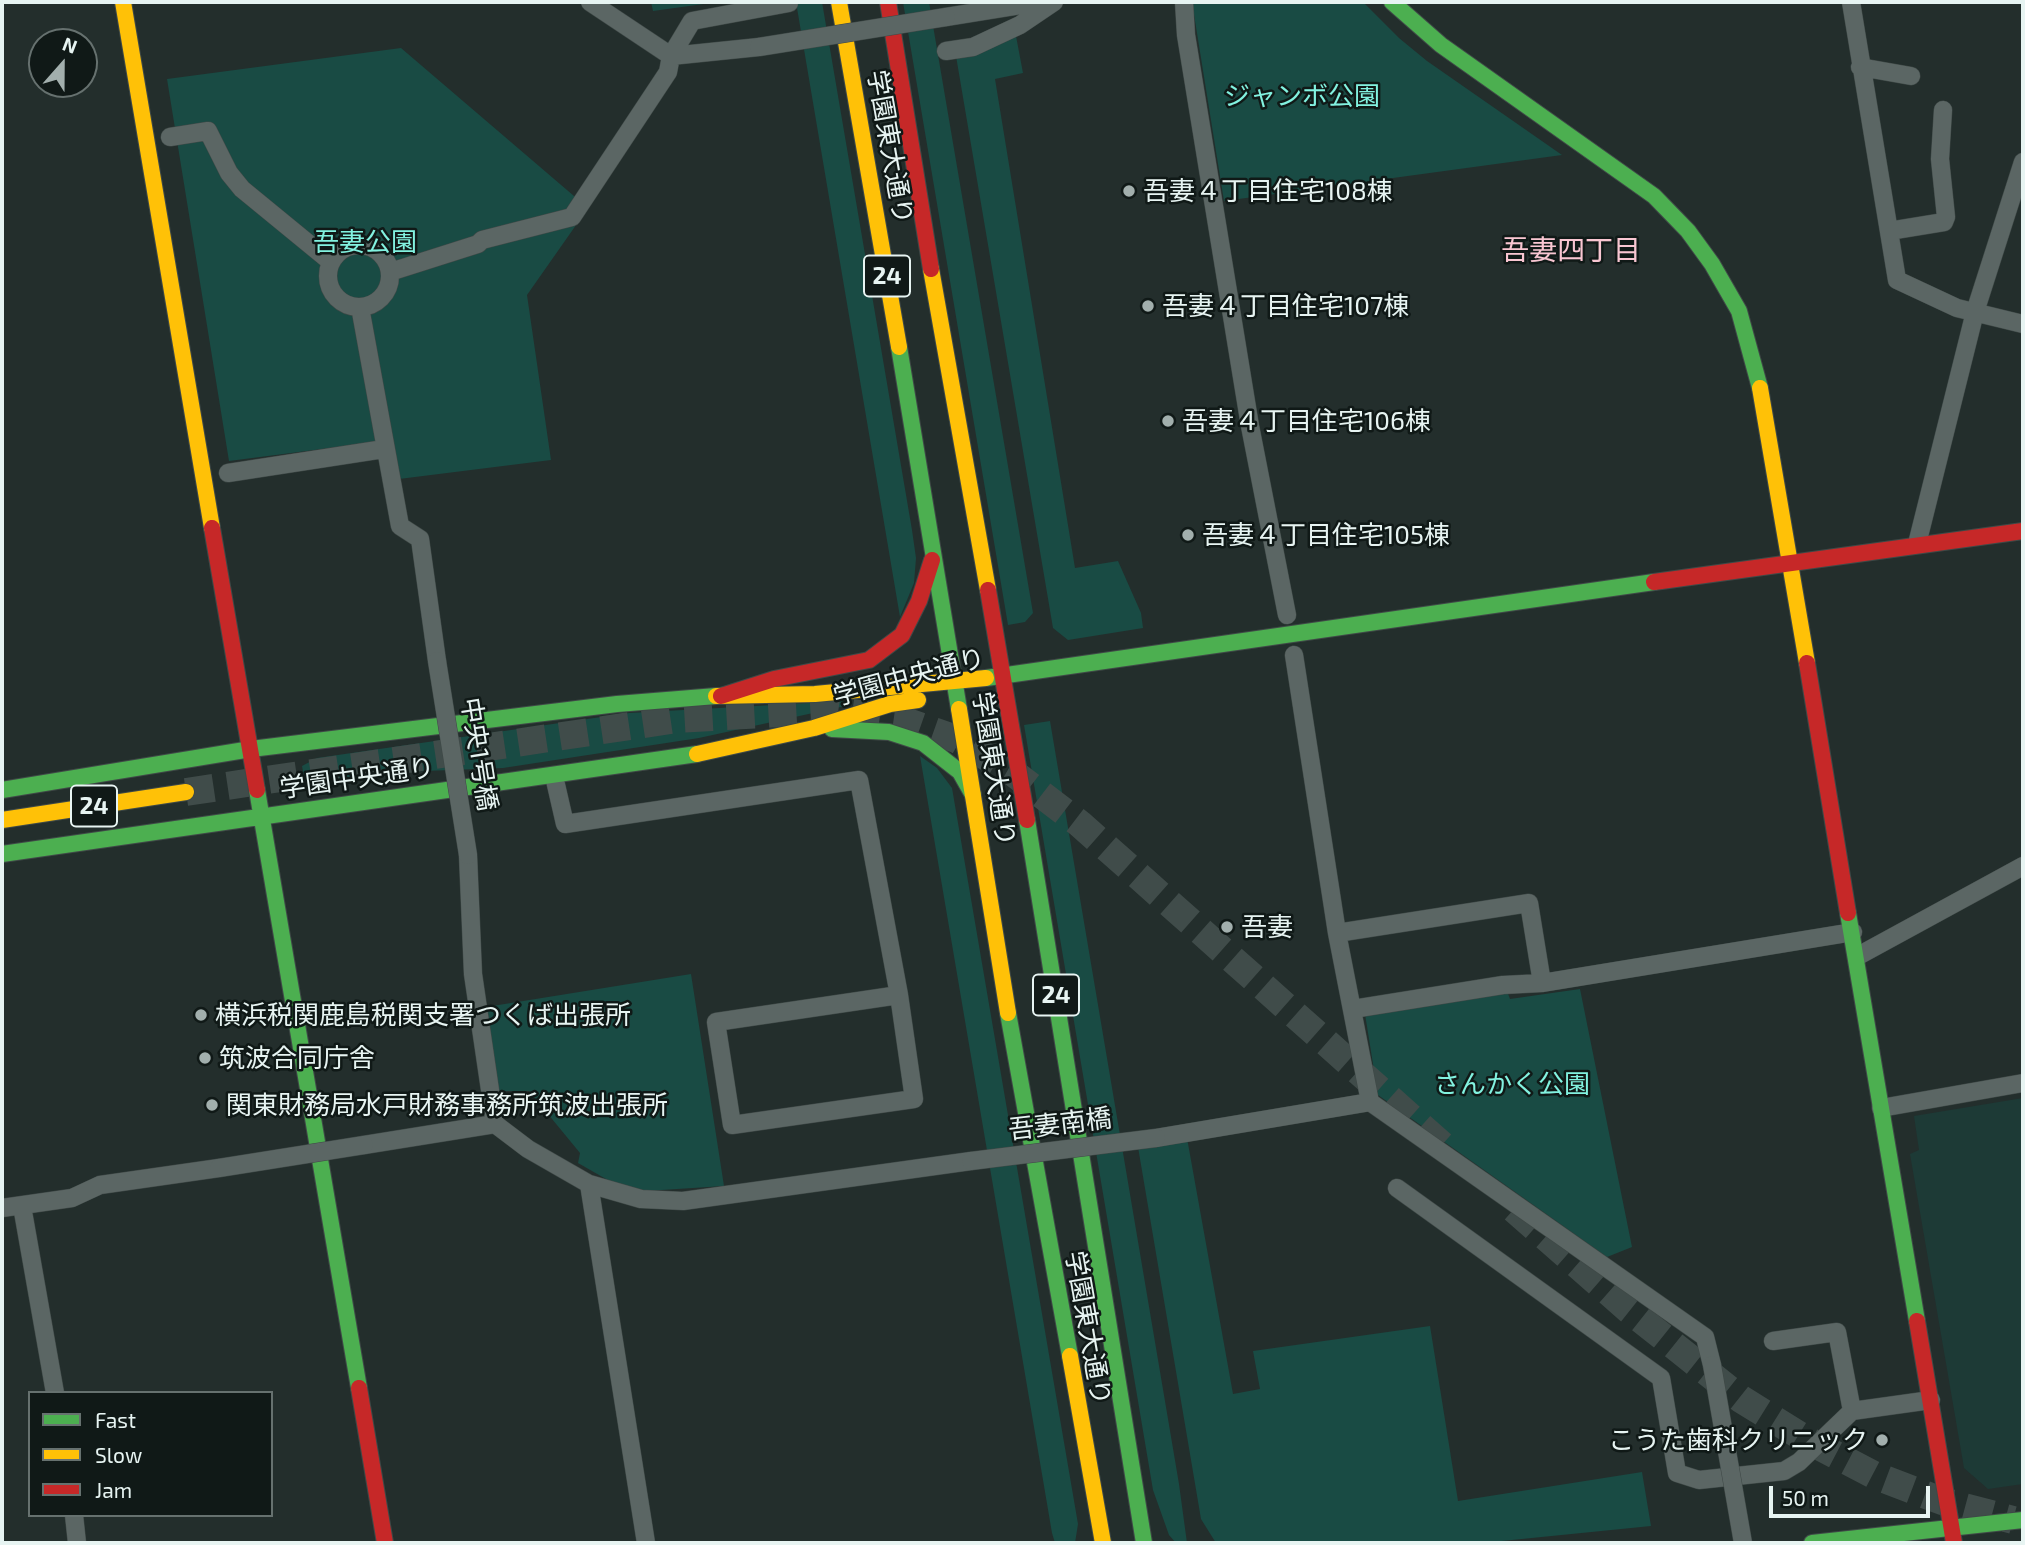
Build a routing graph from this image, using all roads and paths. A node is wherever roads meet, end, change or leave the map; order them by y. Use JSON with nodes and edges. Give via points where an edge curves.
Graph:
{"nodes":[{"id":1,"x":123,"y":2,"type":"edge"},
{"id":2,"x":590,"y":2,"type":"edge"},
{"id":3,"x":839,"y":2,"type":"edge"},
{"id":4,"x":888,"y":2,"type":"edge"},
{"id":5,"x":1039,"y":2,"type":"edge"},
{"id":6,"x":1054,"y":2,"type":"edge"},
{"id":7,"x":1184,"y":2,"type":"edge"},
{"id":8,"x":1392,"y":2,"type":"edge"},
{"id":9,"x":1851,"y":2,"type":"edge"},
{"id":10,"x":789,"y":3,"type":"edge"},
{"id":11,"x":946,"y":51,"type":"dead end"},
{"id":12,"x":671,"y":56,"type":"junction"},
{"id":13,"x":1860,"y":67,"type":"junction"},
{"id":14,"x":1911,"y":76,"type":"dead end"},
{"id":15,"x":1943,"y":110,"type":"dead end"},
{"id":16,"x":170,"y":137,"type":"dead end"},
{"id":17,"x":2023,"y":162,"type":"edge"},
{"id":18,"x":1889,"y":231,"type":"junction"},
{"id":19,"x":331,"y":262,"type":"junction"},
{"id":20,"x":390,"y":272,"type":"junction"},
{"id":21,"x":360,"y":307,"type":"junction"},
{"id":22,"x":1975,"y":312,"type":"junction"},
{"id":23,"x":2023,"y":324,"type":"edge"},
{"id":24,"x":384,"y":449,"type":"junction"},
{"id":25,"x":228,"y":473,"type":"dead end"},
{"id":26,"x":2023,"y":531,"type":"edge"},
{"id":27,"x":1917,"y":544,"type":"junction"},
{"id":28,"x":934,"y":550,"type":"junction"},
{"id":29,"x":1789,"y":562,"type":"junction"},
{"id":30,"x":1287,"y":615,"type":"dead end"},
{"id":31,"x":1294,"y":655,"type":"dead end"},
{"id":32,"x":1003,"y":677,"type":"junction"},
{"id":33,"x":957,"y":686,"type":"junction"},
{"id":34,"x":721,"y":696,"type":"junction"},
{"id":35,"x":814,"y":728,"type":"junction"},
{"id":36,"x":251,"y":749,"type":"junction"},
{"id":37,"x":554,"y":776,"type":"junction"},
{"id":38,"x":2,"y":790,"type":"edge"},
{"id":39,"x":186,"y":792,"type":"tunnel mouth"},
{"id":40,"x":974,"y":796,"type":"junction"},
{"id":41,"x":263,"y":817,"type":"junction"},
{"id":42,"x":2,"y":820,"type":"edge"},
{"id":43,"x":2,"y":854,"type":"edge"},
{"id":44,"x":2023,"y":866,"type":"edge"},
{"id":45,"x":1853,"y":932,"type":"junction"},
{"id":46,"x":1337,"y":933,"type":"junction"},
{"id":47,"x":1858,"y":956,"type":"junction"},
{"id":48,"x":1542,"y":983,"type":"junction"},
{"id":49,"x":899,"y":995,"type":"junction"},
{"id":50,"x":1353,"y":1009,"type":"junction"},
{"id":51,"x":2023,"y":1083,"type":"edge"},
{"id":52,"x":1370,"y":1102,"type":"junction"},
{"id":53,"x":1881,"y":1108,"type":"junction"},
{"id":54,"x":495,"y":1124,"type":"junction"},
{"id":55,"x":590,"y":1184,"type":"junction"},
{"id":56,"x":1397,"y":1188,"type":"dead end"},
{"id":57,"x":22,"y":1206,"type":"junction"},
{"id":58,"x":2,"y":1208,"type":"edge"},
{"id":59,"x":1773,"y":1341,"type":"dead end"},
{"id":60,"x":55,"y":1391,"type":"edge"},
{"id":61,"x":1931,"y":1400,"type":"junction"},
{"id":62,"x":1852,"y":1411,"type":"junction"},
{"id":63,"x":1095,"y":1497,"type":"junction"},
{"id":64,"x":1138,"y":1507,"type":"junction"},
{"id":65,"x":74,"y":1517,"type":"edge"},
{"id":66,"x":2023,"y":1520,"type":"edge"},
{"id":67,"x":1953,"y":1536,"type":"edge"},
{"id":68,"x":77,"y":1543,"type":"edge"},
{"id":69,"x":385,"y":1543,"type":"edge"},
{"id":70,"x":646,"y":1543,"type":"edge"},
{"id":71,"x":1085,"y":1543,"type":"edge"},
{"id":72,"x":1103,"y":1543,"type":"edge"},
{"id":73,"x":1144,"y":1543,"type":"edge"},
{"id":74,"x":1164,"y":1543,"type":"edge"},
{"id":75,"x":1743,"y":1543,"type":"edge"},
{"id":76,"x":1812,"y":1543,"type":"edge"}],
"edges":[{"from":1,"to":36,"type":"street"},
{"from":2,"to":12,"type":"street"},
{"from":3,"to":28,"type":"street","name":"学園東大通り","number":"24"},
{"from":4,"to":32,"type":"street","name":"学園東大通り","number":"24"},
{"from":5,"to":12,"type":"street","bridge":true,"via":[[759,47]]},
{"from":6,"to":11,"type":"street","via":[[1020,25],[973,47]]},
{"from":7,"to":30,"type":"street","via":[[1245,399]]},
{"from":8,"to":29,"type":"street","via":[[1441,45],[1654,196],[1712,264],[1739,310],[1754,357]]},
{"from":9,"to":13,"type":"street"},
{"from":10,"to":12,"type":"street","via":[[692,21]]},
{"from":12,"to":20,"type":"street","via":[[668,72],[572,217],[482,240]]},
{"from":13,"to":14,"type":"street"},
{"from":13,"to":18,"type":"street"},
{"from":15,"to":18,"type":"street","via":[[1944,222]]},
{"from":16,"to":19,"type":"street","via":[[208,131],[242,189]]},
{"from":17,"to":22,"type":"street"},
{"from":18,"to":22,"type":"street","via":[[1897,280]]},
{"from":19,"to":20,"type":"street","via":[[345,248],[364,246],[381,255]]},
{"from":19,"to":21,"type":"street","via":[[327,272],[332,293],[349,306]]},
{"from":20,"to":21,"type":"street","via":[[379,301]]},
{"from":21,"to":24,"type":"street","name":"中央1号橋"},
{"from":22,"to":23,"type":"street"},
{"from":22,"to":27,"type":"street"},
{"from":24,"to":25,"type":"street"},
{"from":24,"to":54,"type":"street","name":"中央1号橋","bridge":true,"via":[[400,526],[420,539],[468,855],[473,974]]},
{"from":26,"to":27,"type":"street","name":"学園中央通り"},
{"from":27,"to":29,"type":"street","name":"学園中央通り"},
{"from":28,"to":33,"type":"street","name":"学園東大通り","number":"24"},
{"from":28,"to":34,"type":"street","via":[[923,592],[902,635],[869,660],[774,679]]},
{"from":29,"to":32,"type":"street","name":"学園中央通り"},
{"from":29,"to":45,"type":"street"},
{"from":31,"to":46,"type":"street"},
{"from":32,"to":33,"type":"street","name":"学園中央通り"},
{"from":32,"to":64,"type":"street","name":"学園東大通り","number":"24"},
{"from":33,"to":34,"type":"street","name":"学園中央通り"},
{"from":33,"to":35,"type":"street","name":"学園中央通り"},
{"from":33,"to":40,"type":"street","name":"学園東大通り","number":"24"},
{"from":34,"to":36,"type":"street","name":"学園中央通り","via":[[617,704]]},
{"from":35,"to":37,"type":"street","name":"学園中央通り","via":[[678,758]]},
{"from":35,"to":40,"type":"street","via":[[889,732],[923,743],[960,772]]},
{"from":36,"to":38,"type":"street","name":"学園中央通り"},
{"from":36,"to":41,"type":"street"},
{"from":37,"to":41,"type":"street","name":"学園中央通り"},
{"from":37,"to":49,"type":"street","via":[[565,824],[859,780]]},
{"from":39,"to":42,"type":"street","number":"24"},
{"from":40,"to":63,"type":"street","name":"学園東大通り","number":"24"},
{"from":41,"to":43,"type":"street","name":"学園中央通り"},
{"from":41,"to":69,"type":"street"},
{"from":44,"to":47,"type":"street"},
{"from":45,"to":47,"type":"street"},
{"from":45,"to":48,"type":"street"},
{"from":46,"to":48,"type":"street","via":[[1529,903]]},
{"from":46,"to":50,"type":"street"},
{"from":47,"to":53,"type":"street"},
{"from":48,"to":50,"type":"street"},
{"from":49,"to":49,"type":"street","via":[[914,1099],[732,1125],[716,1022]]},
{"from":50,"to":52,"type":"street"},
{"from":51,"to":53,"type":"street"},
{"from":52,"to":55,"type":"street","name":"吾妻南橋","bridge":true,"via":[[1156,1138],[683,1201],[641,1199]]},
{"from":52,"to":75,"type":"street","bridge":true,"via":[[1705,1338]]},
{"from":53,"to":61,"type":"street"},
{"from":54,"to":55,"type":"street","name":"吾妻南橋","via":[[528,1149]]},
{"from":54,"to":57,"type":"street","bridge":true,"via":[[100,1185],[72,1198]]},
{"from":55,"to":70,"type":"street"},
{"from":56,"to":62,"type":"street","via":[[1661,1378],[1677,1473],[1699,1480],[1784,1471]]},
{"from":57,"to":58,"type":"street"},
{"from":57,"to":60,"type":"street"},
{"from":59,"to":62,"type":"street","via":[[1837,1332]]},
{"from":61,"to":62,"type":"street"},
{"from":61,"to":67,"type":"street"},
{"from":63,"to":71,"type":"street"},
{"from":63,"to":72,"type":"street","name":"学園東大通り","number":"24"},
{"from":64,"to":73,"type":"street","name":"学園東大通り","number":"24"},
{"from":64,"to":74,"type":"street"},
{"from":65,"to":68,"type":"street"},
{"from":66,"to":67,"type":"street"},
{"from":67,"to":76,"type":"street"}]}
